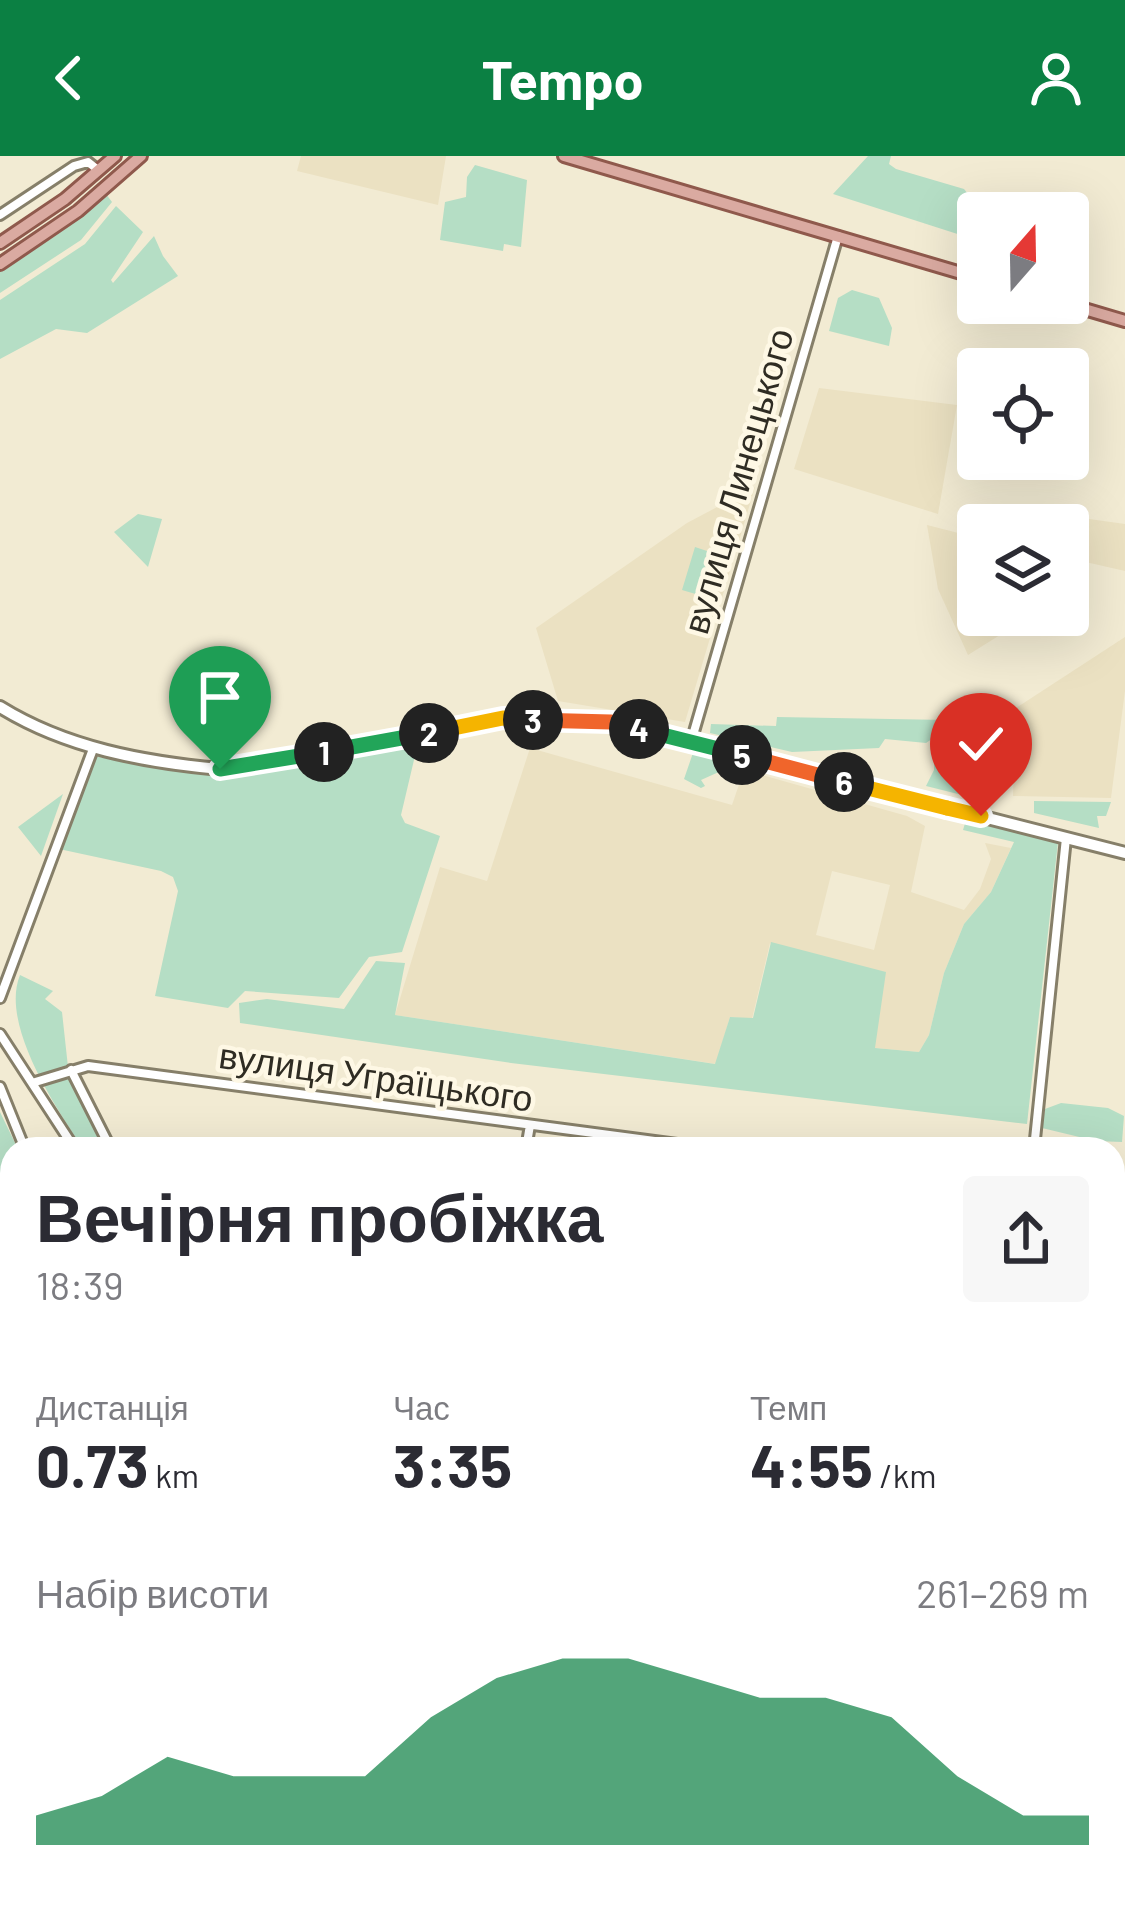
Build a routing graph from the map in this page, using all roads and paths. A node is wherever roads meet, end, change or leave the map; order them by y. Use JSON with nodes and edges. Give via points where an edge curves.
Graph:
{"nodes":[{"id":1,"x":115,"y":156,"type":"edge"},
{"id":2,"x":141,"y":156,"type":"edge"},
{"id":3,"x":564,"y":156,"type":"edge"},
{"id":4,"x":98,"y":171,"type":"junction"},
{"id":5,"x":110,"y":184,"type":"junction"},
{"id":6,"x":0,"y":215,"type":"edge"},
{"id":7,"x":838,"y":236,"type":"junction"},
{"id":8,"x":0,"y":243,"type":"edge"},
{"id":9,"x":0,"y":264,"type":"edge"},
{"id":10,"x":957,"y":272,"type":"edge"},
{"id":11,"x":1089,"y":310,"type":"edge"},
{"id":12,"x":1125,"y":321,"type":"edge"},
{"id":13,"x":0,"y":707,"type":"edge"},
{"id":14,"x":691,"y":742,"type":"junction"},
{"id":15,"x":93,"y":748,"type":"junction"},
{"id":16,"x":1066,"y":838,"type":"junction"},
{"id":17,"x":1125,"y":853,"type":"edge"},
{"id":18,"x":0,"y":998,"type":"edge"},
{"id":19,"x":0,"y":1034,"type":"edge"},
{"id":20,"x":71,"y":1070,"type":"junction"},
{"id":21,"x":32,"y":1083,"type":"junction"},
{"id":22,"x":0,"y":1087,"type":"edge"},
{"id":23,"x":530,"y":1125,"type":"junction"},
{"id":24,"x":20,"y":1137,"type":"edge"},
{"id":25,"x":67,"y":1137,"type":"edge"},
{"id":26,"x":105,"y":1137,"type":"edge"},
{"id":27,"x":528,"y":1137,"type":"edge"},
{"id":28,"x":623,"y":1137,"type":"edge"},
{"id":29,"x":1035,"y":1137,"type":"edge"}],
"edges":[{"from":1,"to":4,"type":"main road"},
{"from":2,"to":5,"type":"main road"},
{"from":3,"to":7,"type":"main road"},
{"from":4,"to":5,"type":"main road"},
{"from":4,"to":6,"type":"street","via":[[88,162],[74,166]]},
{"from":4,"to":8,"type":"main road"},
{"from":5,"to":9,"type":"main road"},
{"from":7,"to":10,"type":"main road"},
{"from":7,"to":14,"type":"street","name":"вулиця Линецького"},
{"from":11,"to":12,"type":"main road"},
{"from":13,"to":15,"type":"street"},
{"from":14,"to":15,"type":"street","via":[[611,722],[503,718],[220,769]]},
{"from":14,"to":16,"type":"street"},
{"from":15,"to":18,"type":"street"},
{"from":16,"to":17,"type":"street"},
{"from":16,"to":29,"type":"street"},
{"from":19,"to":21,"type":"street"},
{"from":20,"to":21,"type":"street","name":"вулиця Уграїцького"},
{"from":20,"to":23,"type":"street","name":"вулиця Уграїцького","via":[[227,1082]]},
{"from":20,"to":26,"type":"street"},
{"from":21,"to":25,"type":"street"},
{"from":22,"to":24,"type":"street"},
{"from":23,"to":27,"type":"street"},
{"from":23,"to":28,"type":"street","name":"вулиця Уграїцького"}]}
